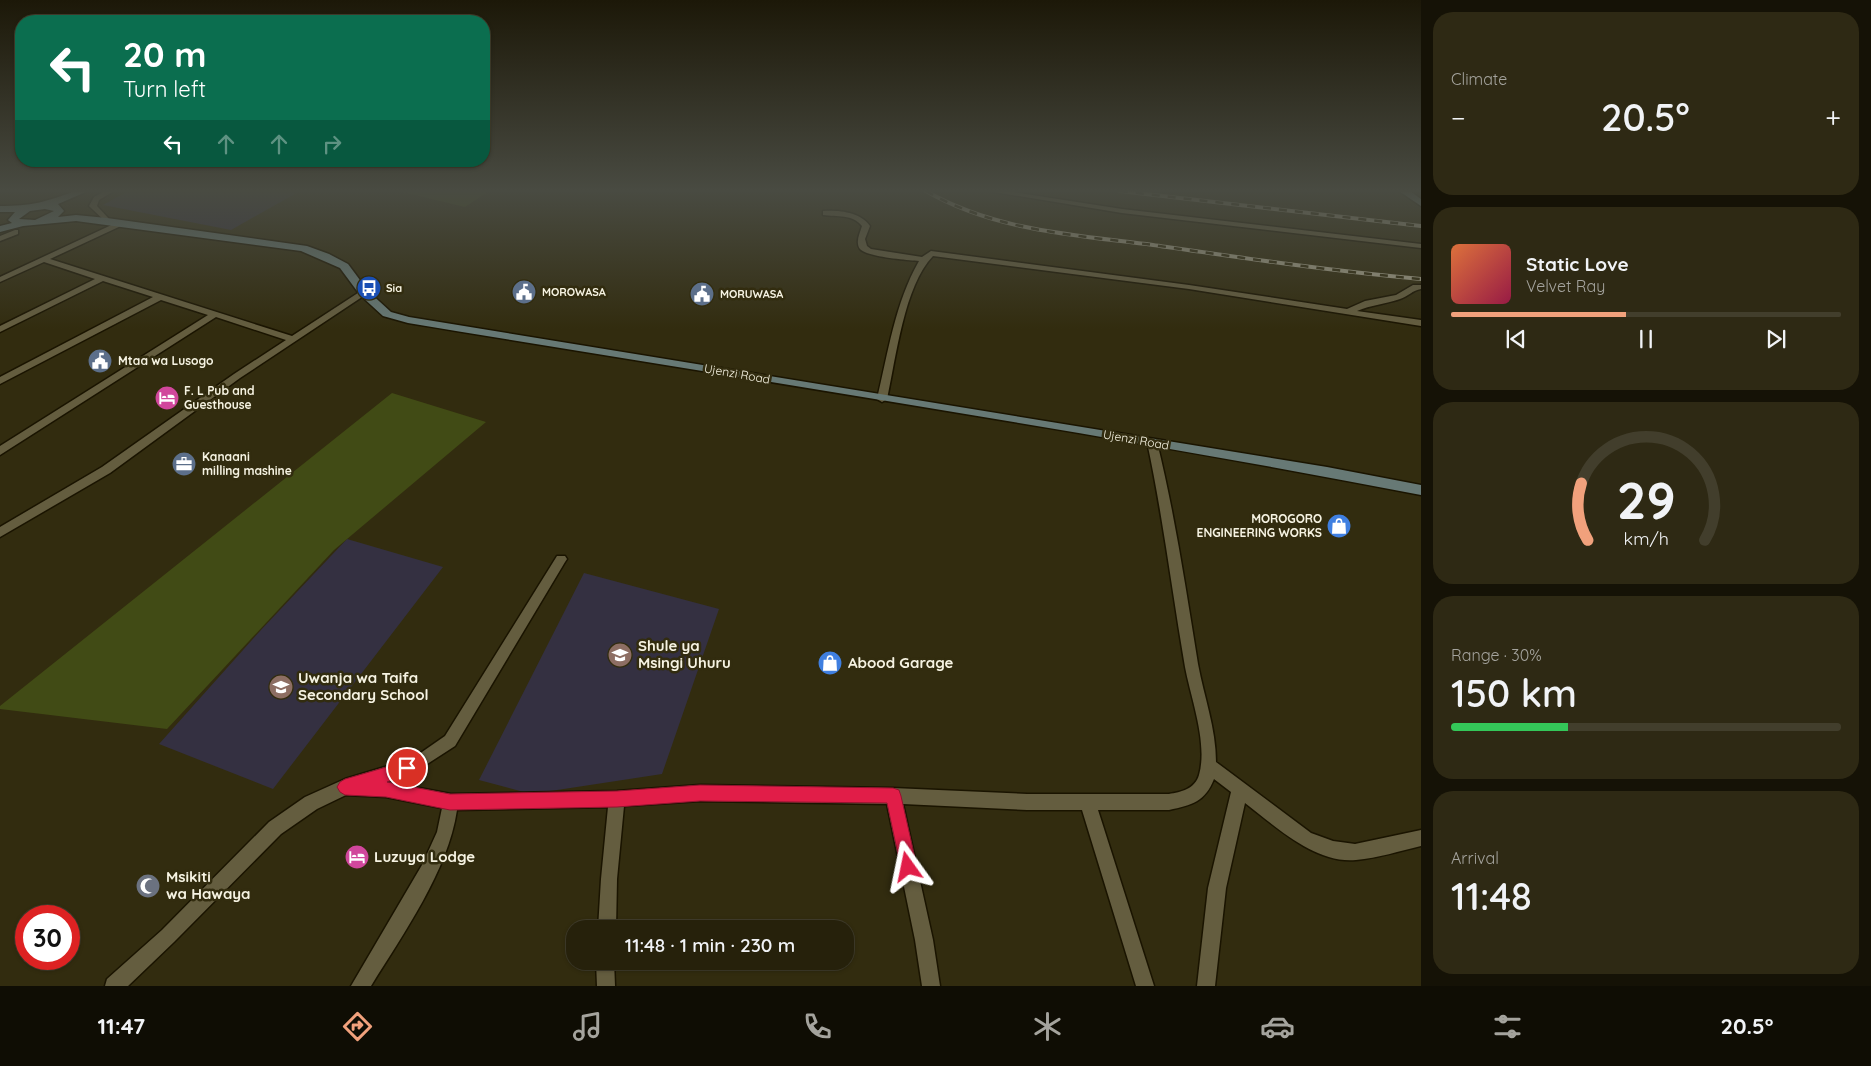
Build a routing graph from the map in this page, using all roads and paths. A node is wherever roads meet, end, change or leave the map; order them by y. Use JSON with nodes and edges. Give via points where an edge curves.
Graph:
{"nodes":[{"id":1,"x":92,"y":237,"type":"edge"},
{"id":2,"x":212,"y":237,"type":"edge"},
{"id":3,"x":861,"y":237,"type":"edge"},
{"id":4,"x":1344,"y":237,"type":"edge"},
{"id":5,"x":1421,"y":246,"type":"edge"},
{"id":6,"x":45,"y":260,"type":"junction"},
{"id":7,"x":924,"y":260,"type":"junction"},
{"id":8,"x":0,"y":280,"type":"edge"},
{"id":9,"x":102,"y":280,"type":"junction"},
{"id":10,"x":1421,"y":287,"type":"edge"},
{"id":11,"x":364,"y":293,"type":"junction"},
{"id":12,"x":160,"y":298,"type":"junction"},
{"id":13,"x":1347,"y":312,"type":"junction"},
{"id":14,"x":215,"y":314,"type":"junction"},
{"id":15,"x":1421,"y":323,"type":"edge"},
{"id":16,"x":0,"y":329,"type":"edge"},
{"id":17,"x":293,"y":339,"type":"junction"},
{"id":18,"x":0,"y":381,"type":"edge"},
{"id":19,"x":882,"y":399,"type":"junction"},
{"id":20,"x":1152,"y":442,"type":"junction"},
{"id":21,"x":0,"y":451,"type":"edge"},
{"id":22,"x":1421,"y":490,"type":"edge"},
{"id":23,"x":0,"y":533,"type":"edge"},
{"id":24,"x":562,"y":559,"type":"dead end"},
{"id":25,"x":1208,"y":765,"type":"junction"},
{"id":26,"x":345,"y":787,"type":"junction"},
{"id":27,"x":1240,"y":789,"type":"junction"},
{"id":28,"x":893,"y":796,"type":"junction"},
{"id":29,"x":617,"y":799,"type":"junction"},
{"id":30,"x":450,"y":802,"type":"junction"},
{"id":31,"x":1088,"y":802,"type":"junction"},
{"id":32,"x":1421,"y":838,"type":"edge"},
{"id":33,"x":607,"y":920,"type":"edge"},
{"id":34,"x":605,"y":970,"type":"edge"},
{"id":35,"x":114,"y":986,"type":"edge"},
{"id":36,"x":360,"y":986,"type":"edge"},
{"id":37,"x":606,"y":986,"type":"edge"},
{"id":38,"x":931,"y":986,"type":"edge"},
{"id":39,"x":1145,"y":986,"type":"edge"},
{"id":40,"x":1206,"y":986,"type":"edge"}],
"edges":[{"from":1,"to":6,"type":"street"},
{"from":2,"to":11,"type":"street","name":"Ujenzi Road","via":[[303,248],[325,256],[344,266]]},
{"from":3,"to":7,"type":"street","via":[[862,247],[869,251]]},
{"from":4,"to":5,"type":"street"},
{"from":6,"to":8,"type":"street"},
{"from":6,"to":9,"type":"street"},
{"from":7,"to":13,"type":"street","via":[[931,253],[950,255]]},
{"from":7,"to":19,"type":"street","via":[[904,302]]},
{"from":9,"to":12,"type":"street"},
{"from":9,"to":16,"type":"street"},
{"from":10,"to":13,"type":"street"},
{"from":11,"to":17,"type":"street"},
{"from":11,"to":19,"type":"street","name":"Ujenzi Road","via":[[387,314],[408,320]]},
{"from":12,"to":14,"type":"street"},
{"from":12,"to":18,"type":"street"},
{"from":13,"to":15,"type":"street"},
{"from":14,"to":17,"type":"street"},
{"from":14,"to":21,"type":"street"},
{"from":17,"to":23,"type":"street","via":[[106,470]]},
{"from":19,"to":20,"type":"street","name":"Ujenzi Road"},
{"from":20,"to":22,"type":"street","name":"Ujenzi Road"},
{"from":20,"to":25,"type":"street","via":[[1205,729]]},
{"from":24,"to":26,"type":"street","via":[[450,741],[417,764]]},
{"from":25,"to":27,"type":"street"},
{"from":25,"to":31,"type":"street","via":[[1201,789],[1187,798],[1169,802]]},
{"from":26,"to":30,"type":"street","via":[[386,789]]},
{"from":26,"to":35,"type":"street","via":[[311,803],[275,828]]},
{"from":27,"to":32,"type":"street","via":[[1306,840],[1333,849],[1355,852]]},
{"from":27,"to":40,"type":"street","via":[[1216,888]]},
{"from":28,"to":29,"type":"street","via":[[700,793]]},
{"from":28,"to":31,"type":"street"},
{"from":28,"to":38,"type":"street"},
{"from":29,"to":30,"type":"street"},
{"from":29,"to":33,"type":"street"},
{"from":30,"to":36,"type":"street","via":[[445,830],[432,860]]},
{"from":31,"to":39,"type":"street"},
{"from":34,"to":37,"type":"street"}]}
